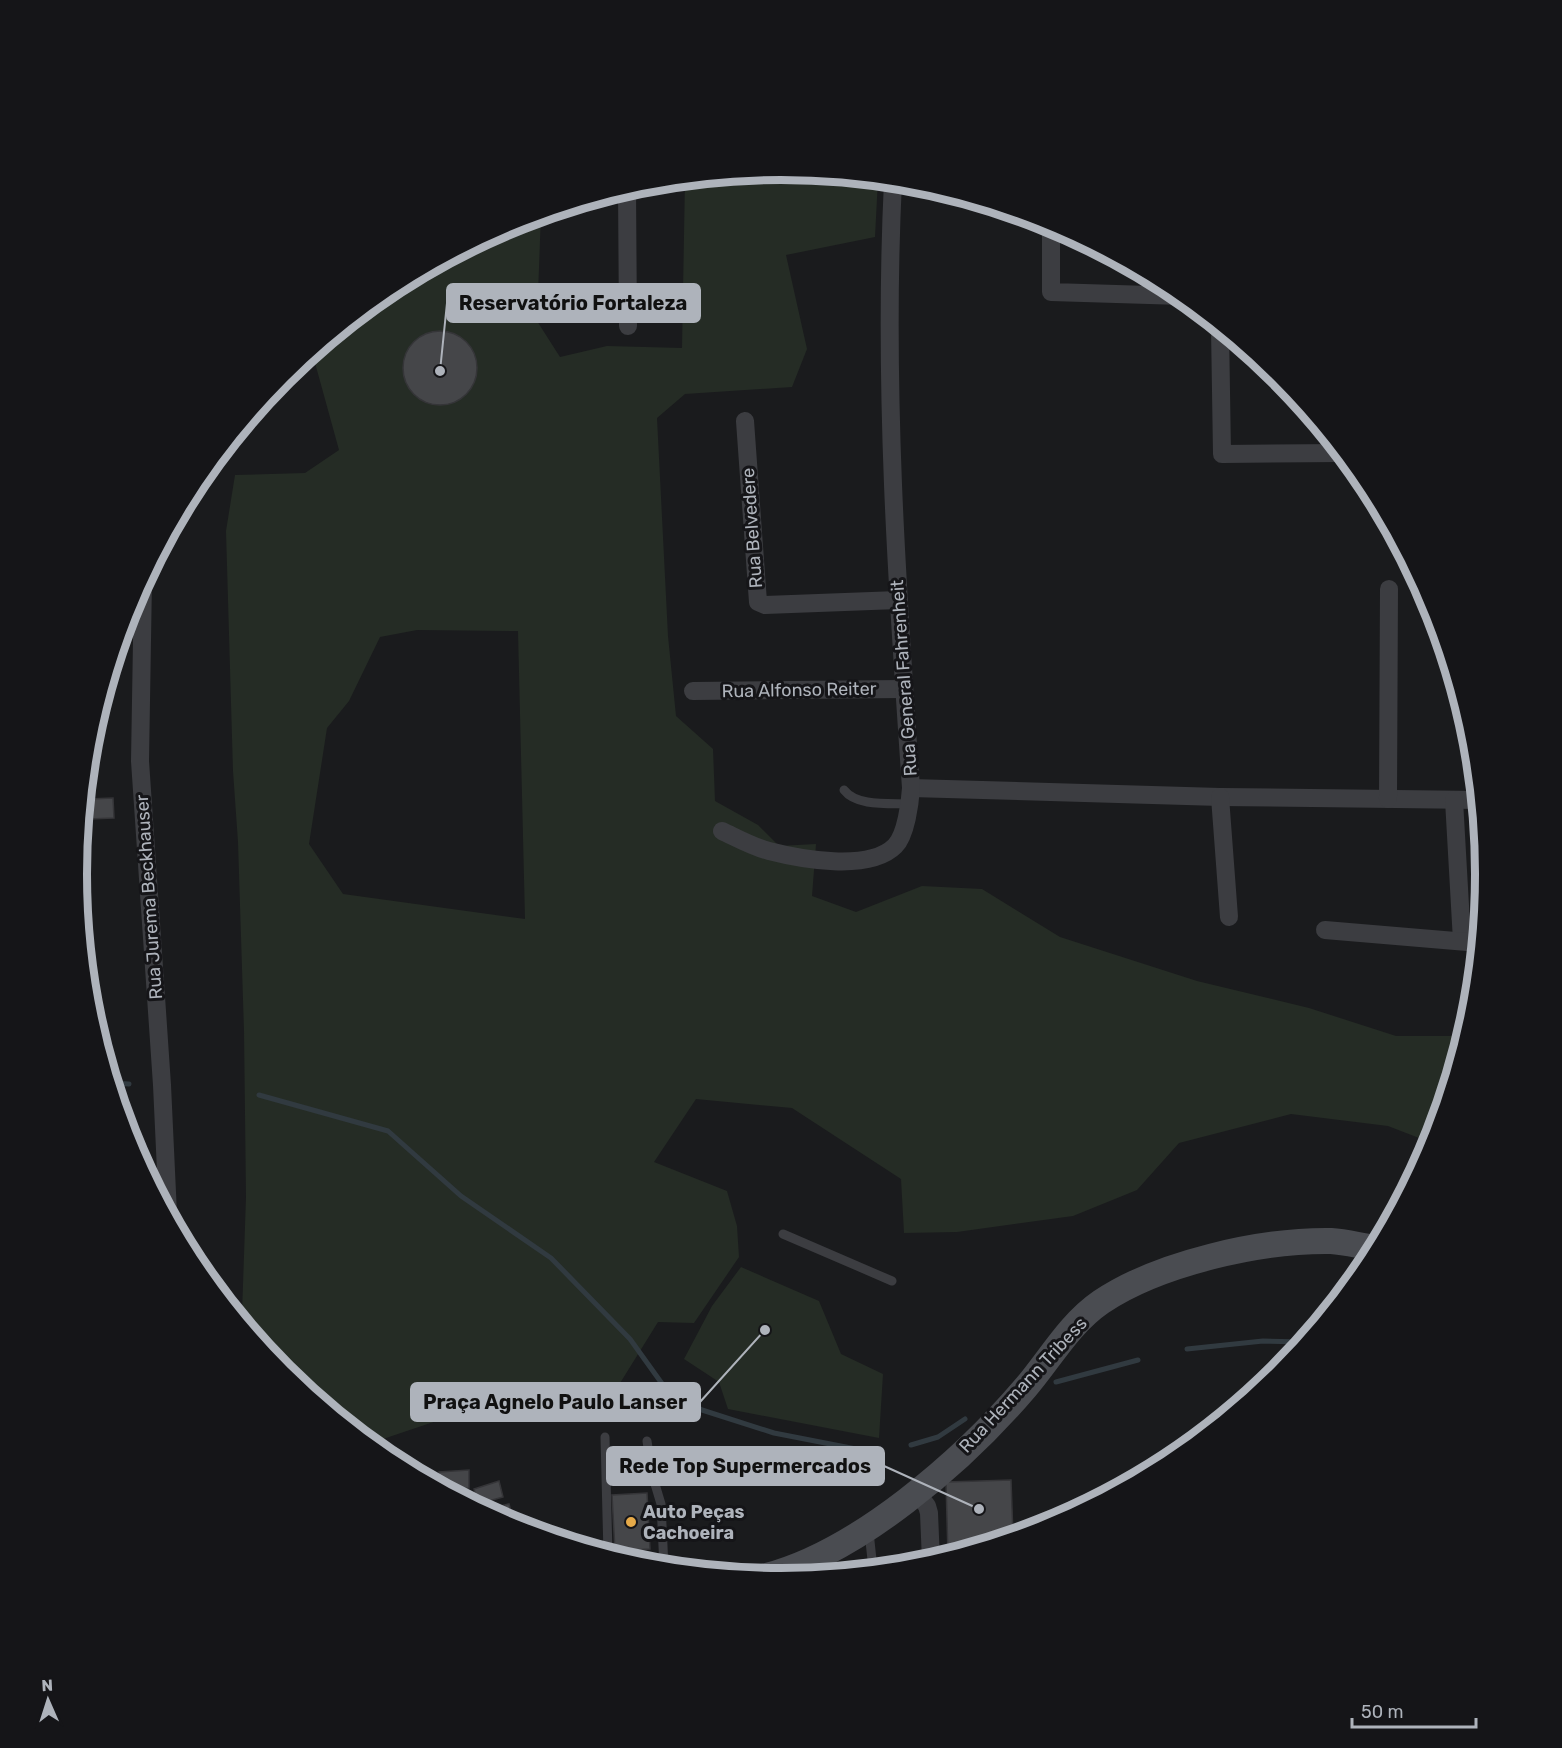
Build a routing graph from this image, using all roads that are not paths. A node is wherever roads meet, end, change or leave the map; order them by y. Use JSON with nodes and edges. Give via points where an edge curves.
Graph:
{"nodes":[{"id":1,"x":893,"y":189,"type":"edge"},
{"id":2,"x":627,"y":198,"type":"edge"},
{"id":3,"x":1051,"y":235,"type":"edge"},
{"id":4,"x":1165,"y":295,"type":"edge"},
{"id":5,"x":628,"y":326,"type":"dead end"},
{"id":6,"x":1220,"y":337,"type":"edge"},
{"id":7,"x":745,"y":421,"type":"dead end"},
{"id":8,"x":1333,"y":453,"type":"edge"},
{"id":9,"x":1389,"y":589,"type":"dead end"},
{"id":10,"x":898,"y":600,"type":"junction"},
{"id":11,"x":143,"y":602,"type":"edge"},
{"id":12,"x":904,"y":689,"type":"junction"},
{"id":13,"x":693,"y":691,"type":"dead end"},
{"id":14,"x":844,"y":790,"type":"dead end"},
{"id":15,"x":910,"y":796,"type":"junction"},
{"id":16,"x":1220,"y":797,"type":"junction"},
{"id":17,"x":1388,"y":799,"type":"junction"},
{"id":18,"x":1454,"y":800,"type":"junction"},
{"id":19,"x":1471,"y":800,"type":"edge"},
{"id":20,"x":722,"y":831,"type":"dead end"},
{"id":21,"x":1228,"y":917,"type":"dead end"},
{"id":22,"x":1325,"y":930,"type":"dead end"},
{"id":23,"x":1471,"y":942,"type":"edge"},
{"id":24,"x":167,"y":1197,"type":"edge"},
{"id":25,"x":783,"y":1234,"type":"dead end"},
{"id":26,"x":1366,"y":1246,"type":"edge"},
{"id":27,"x":892,"y":1281,"type":"dead end"},
{"id":28,"x":605,"y":1437,"type":"dead end"},
{"id":29,"x":647,"y":1441,"type":"dead end"},
{"id":30,"x":917,"y":1493,"type":"junction"},
{"id":31,"x":868,"y":1527,"type":"junction"},
{"id":32,"x":608,"y":1546,"type":"edge"},
{"id":33,"x":931,"y":1551,"type":"edge"},
{"id":34,"x":664,"y":1558,"type":"edge"},
{"id":35,"x":872,"y":1562,"type":"edge"},
{"id":36,"x":794,"y":1568,"type":"edge"}],
"edges":[{"from":1,"to":10,"type":"street","name":"Rua General Fahrenheit","via":[[888,349]]},
{"from":2,"to":5,"type":"street"},
{"from":3,"to":4,"type":"street","via":[[1051,292]]},
{"from":6,"to":8,"type":"street","via":[[1222,454]]},
{"from":7,"to":10,"type":"street","name":"Rua Belvedere","via":[[758,602],[765,605]]},
{"from":9,"to":17,"type":"street"},
{"from":10,"to":12,"type":"street","name":"Rua General Fahrenheit"},
{"from":11,"to":24,"type":"street","name":"Rua Jurema Beckhauser","via":[[140,761]]},
{"from":12,"to":13,"type":"street","name":"Rua Alfonso Reiter"},
{"from":12,"to":15,"type":"street","name":"Rua General Fahrenheit"},
{"from":14,"to":15,"type":"lane","via":[[848,796],[864,801]]},
{"from":15,"to":16,"type":"street","name":"Rua General Fahrenheit"},
{"from":15,"to":20,"type":"street","via":[[897,845],[869,859],[799,858],[766,850]]},
{"from":16,"to":17,"type":"street","name":"Rua General Fahrenheit"},
{"from":16,"to":21,"type":"street"},
{"from":17,"to":18,"type":"street","name":"Rua General Fahrenheit"},
{"from":18,"to":19,"type":"street","name":"Rua General Fahrenheit"},
{"from":18,"to":23,"type":"street"},
{"from":22,"to":23,"type":"street"},
{"from":25,"to":27,"type":"lane"},
{"from":26,"to":30,"type":"main road","name":"Rua Hermann Tribess","via":[[1332,1241],[1238,1250],[1138,1282],[1100,1303],[1074,1326],[999,1416]]},
{"from":28,"to":32,"type":"lane"},
{"from":29,"to":34,"type":"lane","via":[[661,1504]]},
{"from":30,"to":31,"type":"main road","name":"Rua Hermann Tribess"},
{"from":30,"to":33,"type":"street","via":[[929,1513]]},
{"from":31,"to":35,"type":"lane"},
{"from":31,"to":36,"type":"main road","name":"Rua Hermann Tribess"}]}
